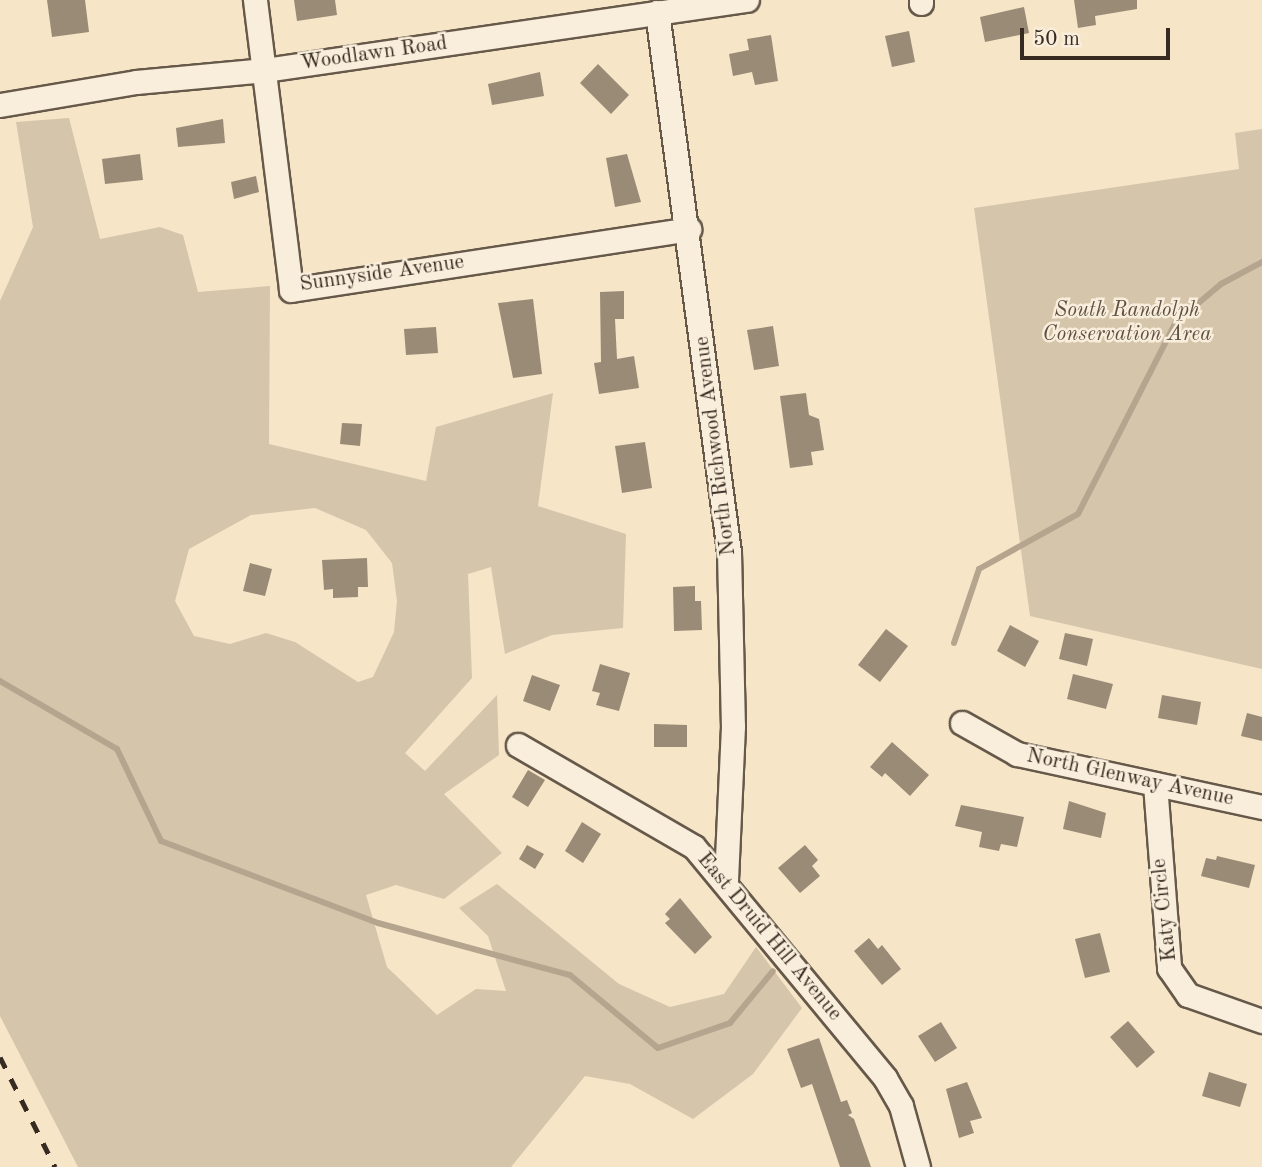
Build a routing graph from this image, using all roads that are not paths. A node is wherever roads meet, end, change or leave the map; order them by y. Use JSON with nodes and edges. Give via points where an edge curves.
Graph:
{"nodes":[{"id":1,"x":255,"y":0,"type":"edge"},
{"id":2,"x":747,"y":0,"type":"edge"},
{"id":3,"x":660,"y":8,"type":"edge"},
{"id":4,"x":265,"y":70,"type":"junction"},
{"id":5,"x":0,"y":105,"type":"edge"},
{"id":6,"x":689,"y":229,"type":"junction"},
{"id":7,"x":962,"y":723,"type":"dead end"},
{"id":8,"x":518,"y":745,"type":"dead end"},
{"id":9,"x":1155,"y":783,"type":"junction"},
{"id":10,"x":1262,"y":807,"type":"edge"},
{"id":11,"x":726,"y":884,"type":"junction"},
{"id":12,"x":1262,"y":1021,"type":"edge"},
{"id":13,"x":918,"y":1167,"type":"edge"}],
"edges":[{"from":1,"to":4,"type":"street"},
{"from":2,"to":3,"type":"street","name":"Woodlawn Road"},
{"from":3,"to":4,"type":"street","name":"Woodlawn Road"},
{"from":3,"to":6,"type":"street","name":"North Richwood Avenue"},
{"from":4,"to":5,"type":"street","name":"Woodlawn Road","via":[[136,82]]},
{"from":4,"to":6,"type":"street","name":"Sunnyside Avenue","via":[[291,290]]},
{"from":6,"to":11,"type":"street","name":"North Richwood Avenue","via":[[729,552],[733,726]]},
{"from":7,"to":9,"type":"street","name":"North Glenway Avenue","via":[[1017,754]]},
{"from":8,"to":11,"type":"street","name":"East Druid Hill Avenue","via":[[694,847]]},
{"from":9,"to":10,"type":"street","name":"North Glenway Avenue"},
{"from":9,"to":12,"type":"street","name":"Katy Circle","via":[[1169,968],[1188,995]]},
{"from":11,"to":13,"type":"street","name":"East Druid Hill Avenue","via":[[885,1078],[901,1106]]}]}
